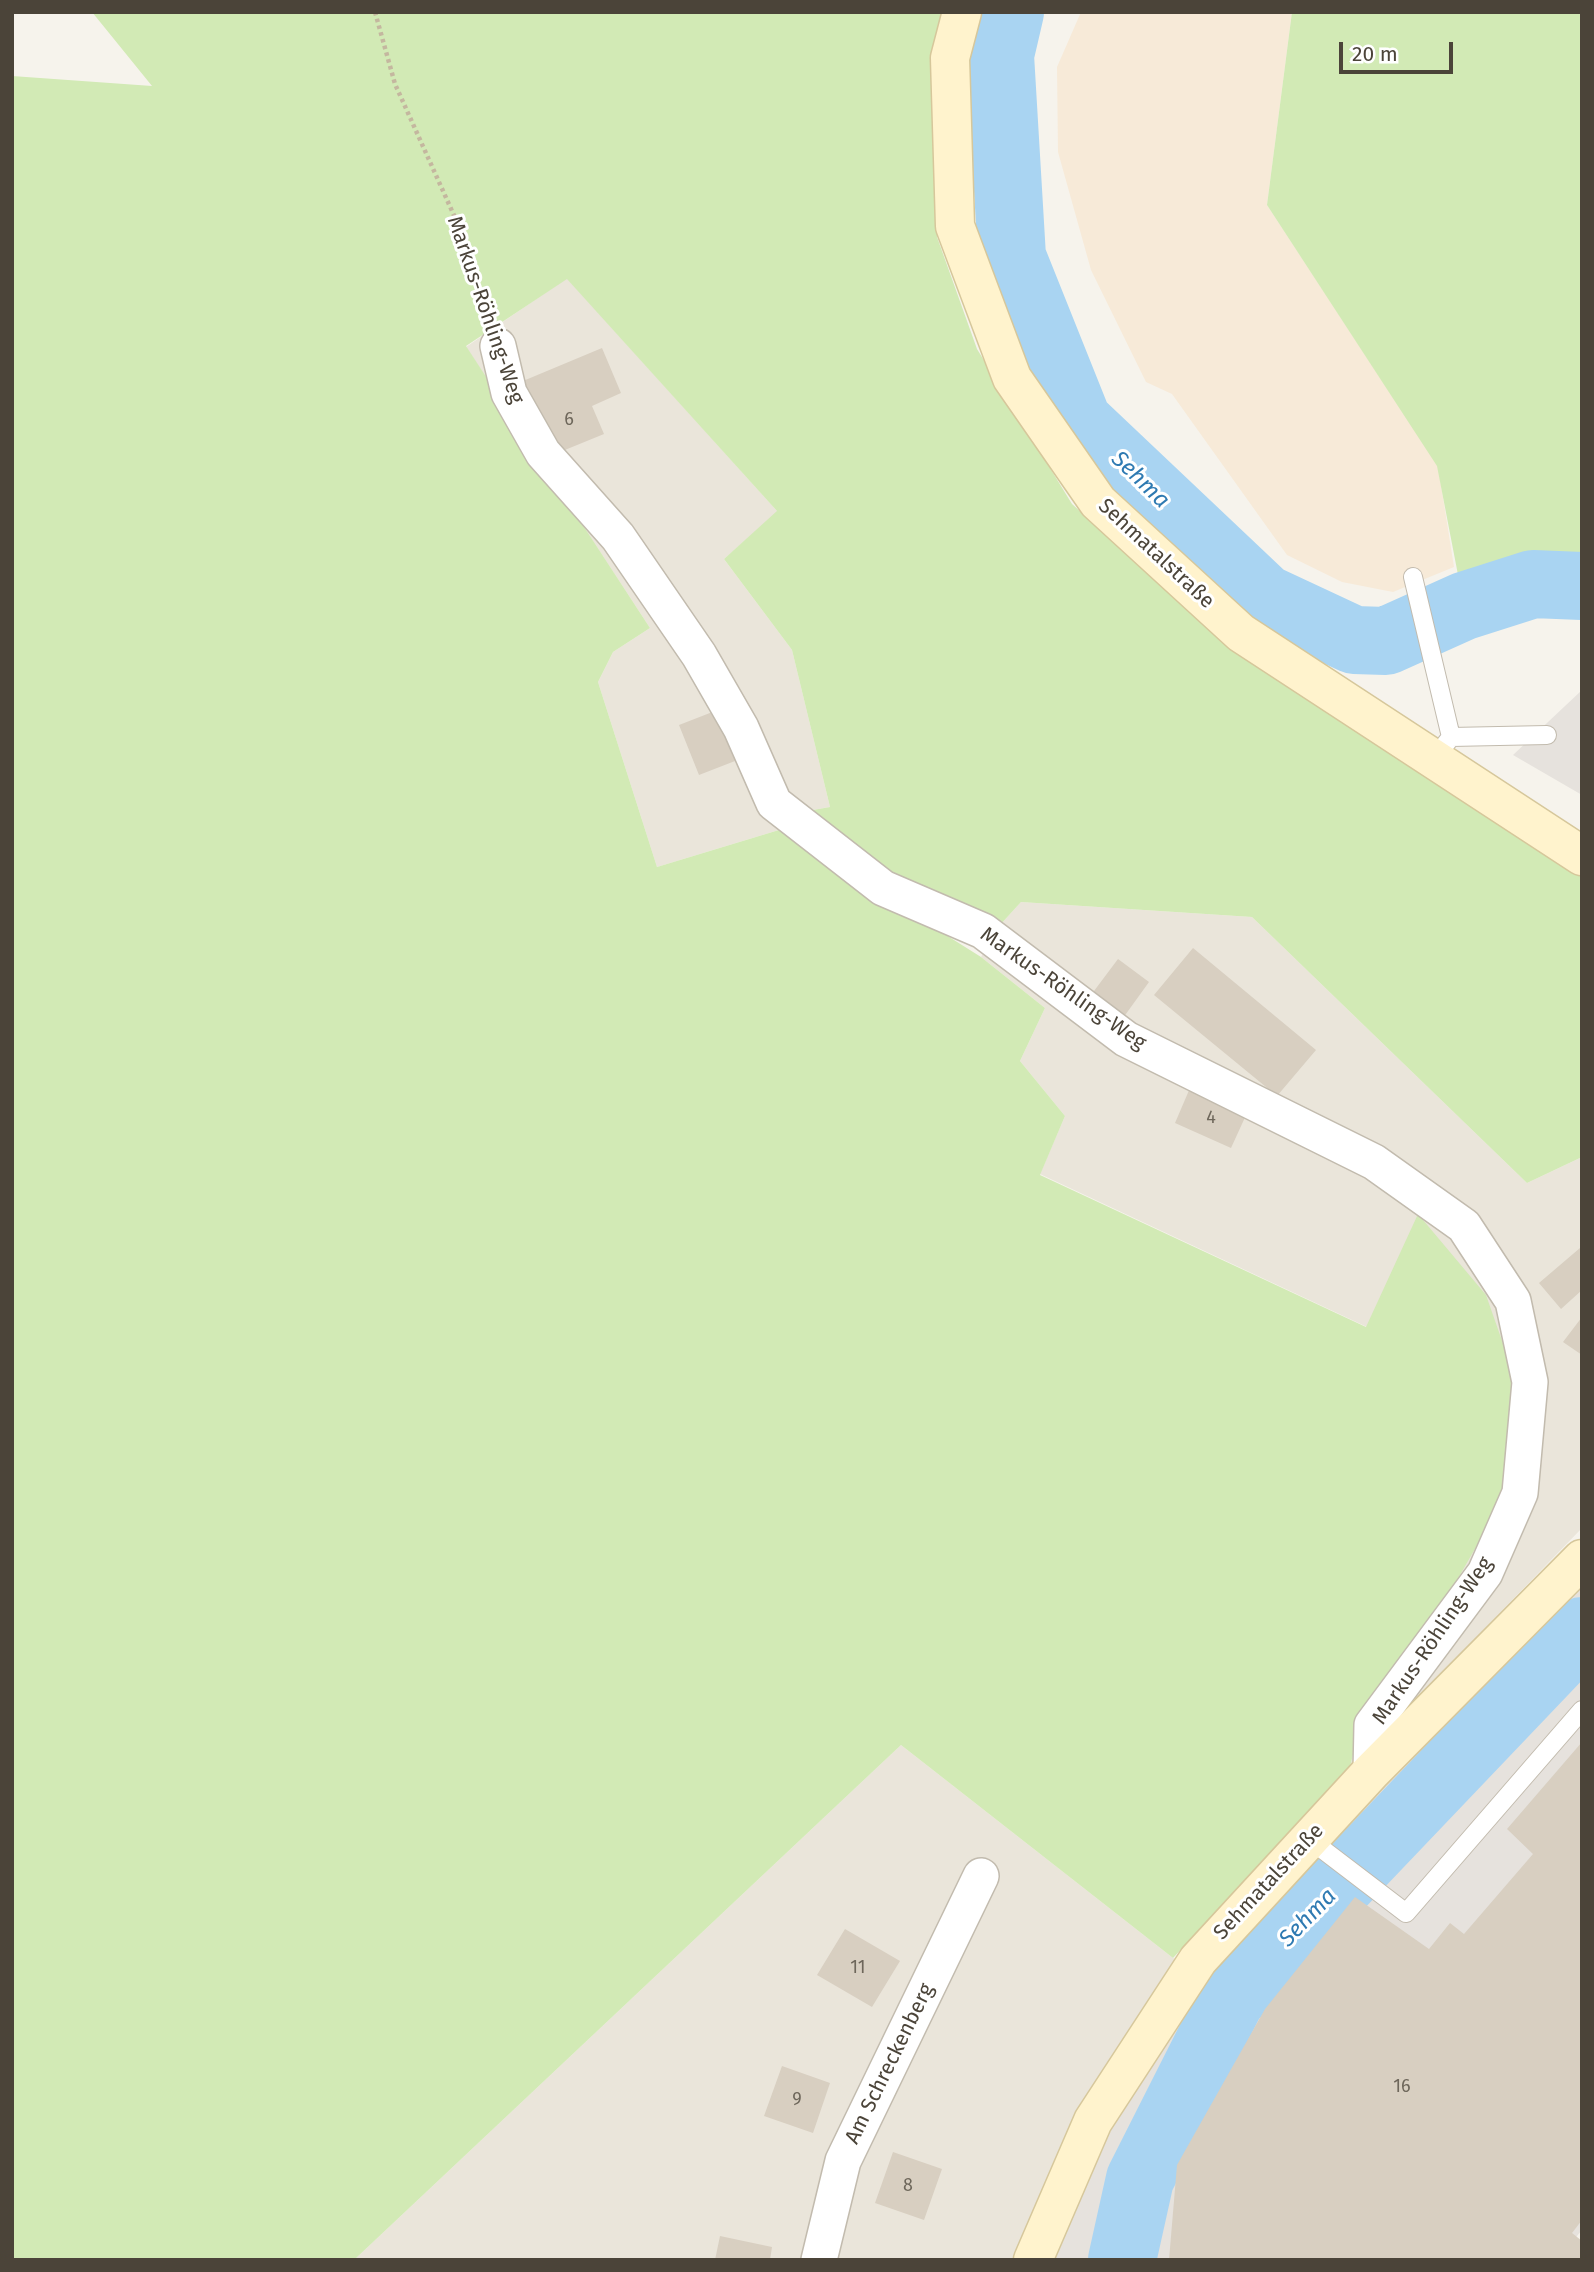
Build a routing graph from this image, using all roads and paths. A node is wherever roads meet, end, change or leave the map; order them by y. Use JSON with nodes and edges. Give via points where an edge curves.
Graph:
{"nodes":[{"id":1,"x":375,"y":12,"type":"edge"},
{"id":2,"x":962,"y":12,"type":"edge"},
{"id":3,"x":498,"y":346,"type":"joint"},
{"id":4,"x":1413,"y":576,"type":"dead end"},
{"id":5,"x":1547,"y":735,"type":"dead end"},
{"id":6,"x":1443,"y":747,"type":"junction"},
{"id":7,"x":1582,"y":856,"type":"edge"},
{"id":8,"x":1582,"y":1559,"type":"edge"},
{"id":9,"x":1582,"y":1710,"type":"edge"},
{"id":10,"x":1371,"y":1772,"type":"junction"},
{"id":11,"x":1318,"y":1846,"type":"junction"},
{"id":12,"x":981,"y":1876,"type":"dead end"},
{"id":13,"x":819,"y":2260,"type":"edge"},
{"id":14,"x":1033,"y":2260,"type":"edge"}],
"edges":[{"from":1,"to":3,"type":"path","name":"Markus-Röhling-Weg","via":[[395,84],[461,231]]},
{"from":2,"to":6,"type":"main road","name":"Sehmatalstraße","via":[[950,58],[955,226],[1012,378],[1098,502],[1241,633]]},
{"from":3,"to":10,"type":"street","name":"Markus-Röhling-Weg","via":[[509,393],[543,453],[618,537],[699,655],[741,728],[774,803],[883,888],[983,931],[1126,1039],[1374,1162],[1464,1226],[1513,1301],[1530,1382],[1520,1493],[1485,1573],[1372,1725]]},
{"from":4,"to":6,"type":"lane","via":[[1432,662]]},
{"from":5,"to":6,"type":"lane"},
{"from":6,"to":7,"type":"main road","name":"Sehmatalstraße"},
{"from":8,"to":10,"type":"main road","name":"Sehmatalstraße"},
{"from":9,"to":11,"type":"lane","via":[[1406,1913]]},
{"from":10,"to":11,"type":"main road","name":"Sehmatalstraße"},
{"from":11,"to":14,"type":"main road","name":"Sehmatalstraße","via":[[1198,1959],[1093,2122]]},
{"from":12,"to":13,"type":"street","name":"Am Schreckenberg","via":[[844,2161]]}]}
